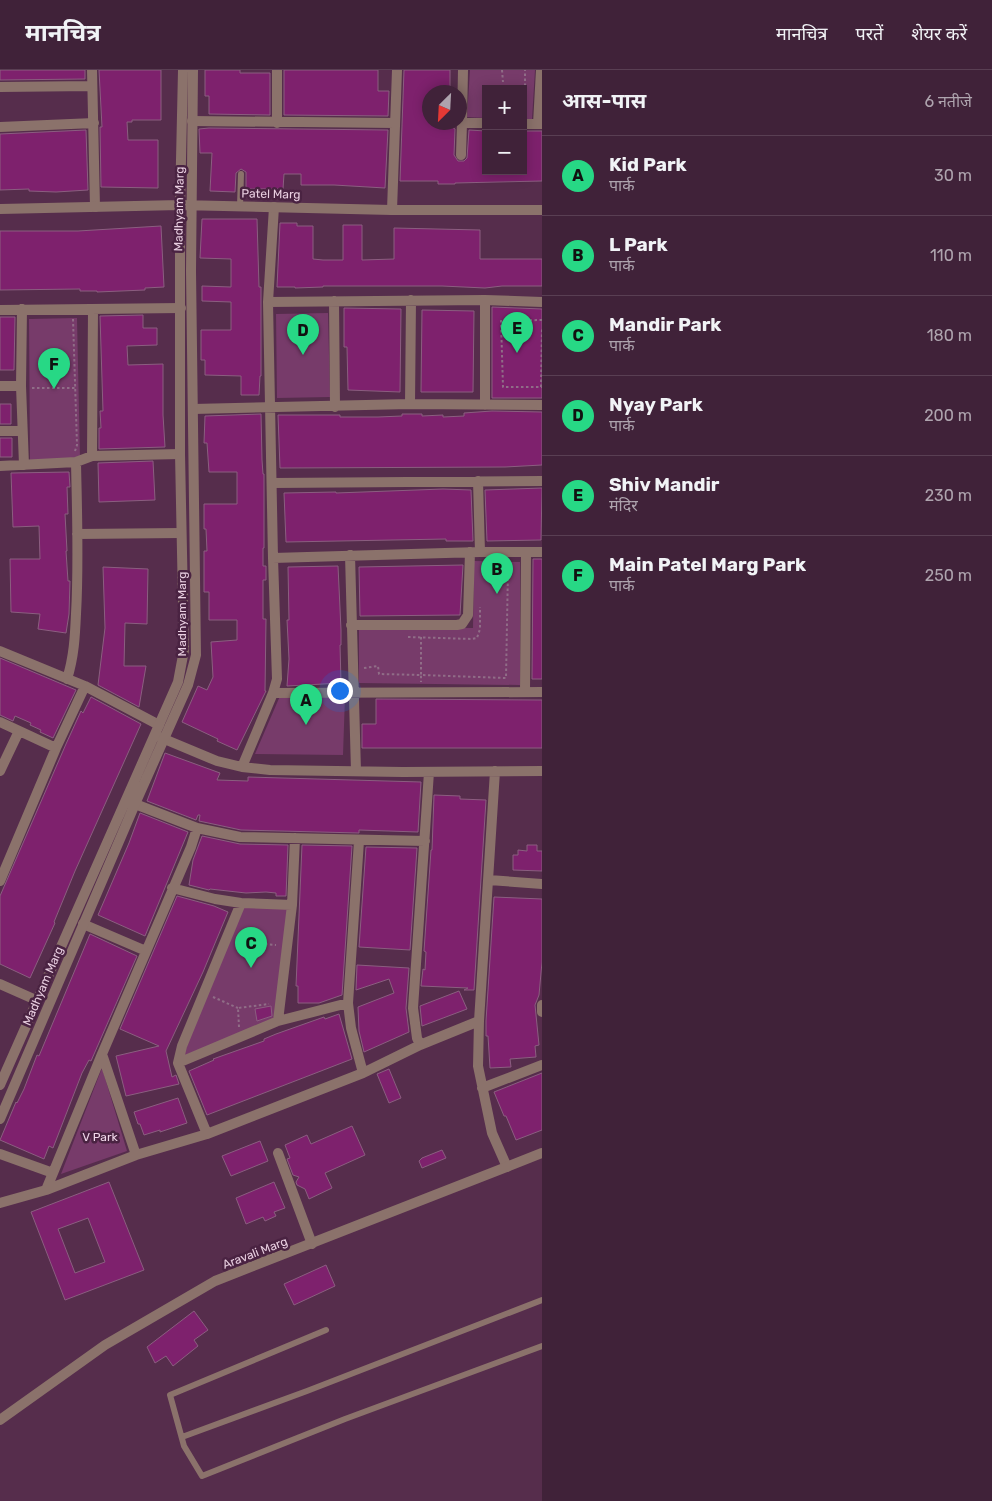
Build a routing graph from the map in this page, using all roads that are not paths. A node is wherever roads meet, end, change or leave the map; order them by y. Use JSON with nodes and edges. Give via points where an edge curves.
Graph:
{"nodes":[{"id":1,"x":92,"y":70,"type":"edge"},
{"id":2,"x":183,"y":70,"type":"edge"},
{"id":3,"x":193,"y":70,"type":"edge"},
{"id":4,"x":277,"y":70,"type":"edge"},
{"id":5,"x":397,"y":70,"type":"edge"},
{"id":6,"x":463,"y":70,"type":"edge"},
{"id":7,"x":541,"y":70,"type":"edge"},
{"id":8,"x":463,"y":85,"type":"edge"},
{"id":9,"x":92,"y":86,"type":"junction"},
{"id":10,"x":0,"y":87,"type":"edge"},
{"id":11,"x":192,"y":121,"type":"junction"},
{"id":12,"x":94,"y":123,"type":"junction"},
{"id":13,"x":277,"y":123,"type":"junction"},
{"id":14,"x":395,"y":123,"type":"junction"},
{"id":15,"x":467,"y":123,"type":"edge"},
{"id":16,"x":482,"y":123,"type":"edge"},
{"id":17,"x":527,"y":124,"type":"edge"},
{"id":18,"x":540,"y":124,"type":"edge"},
{"id":19,"x":0,"y":127,"type":"edge"},
{"id":20,"x":462,"y":130,"type":"edge"},
{"id":21,"x":461,"y":155,"type":"dead end"},
{"id":22,"x":241,"y":174,"type":"dead end"},
{"id":23,"x":180,"y":205,"type":"junction"},
{"id":24,"x":193,"y":205,"type":"junction"},
{"id":25,"x":240,"y":206,"type":"junction"},
{"id":26,"x":95,"y":207,"type":"junction"},
{"id":27,"x":274,"y":207,"type":"junction"},
{"id":28,"x":0,"y":209,"type":"edge"},
{"id":29,"x":392,"y":210,"type":"junction"},
{"id":30,"x":542,"y":210,"type":"edge"},
{"id":31,"x":411,"y":300,"type":"junction"},
{"id":32,"x":485,"y":300,"type":"junction"},
{"id":33,"x":334,"y":301,"type":"junction"},
{"id":34,"x":268,"y":302,"type":"junction"},
{"id":35,"x":542,"y":302,"type":"edge"},
{"id":36,"x":181,"y":308,"type":"junction"},
{"id":37,"x":22,"y":309,"type":"junction"},
{"id":38,"x":93,"y":309,"type":"junction"},
{"id":39,"x":0,"y":310,"type":"edge"},
{"id":40,"x":0,"y":386,"type":"edge"},
{"id":41,"x":27,"y":387,"type":"junction"},
{"id":42,"x":410,"y":404,"type":"junction"},
{"id":43,"x":485,"y":405,"type":"junction"},
{"id":44,"x":542,"y":405,"type":"edge"},
{"id":45,"x":270,"y":407,"type":"junction"},
{"id":46,"x":335,"y":407,"type":"junction"},
{"id":47,"x":193,"y":409,"type":"junction"},
{"id":48,"x":0,"y":431,"type":"edge"},
{"id":49,"x":22,"y":431,"type":"junction"},
{"id":50,"x":180,"y":454,"type":"junction"},
{"id":51,"x":92,"y":456,"type":"junction"},
{"id":52,"x":74,"y":457,"type":"junction"},
{"id":53,"x":24,"y":465,"type":"junction"},
{"id":54,"x":0,"y":466,"type":"edge"},
{"id":55,"x":478,"y":481,"type":"junction"},
{"id":56,"x":542,"y":481,"type":"edge"},
{"id":57,"x":272,"y":483,"type":"junction"},
{"id":58,"x":182,"y":533,"type":"junction"},
{"id":59,"x":77,"y":534,"type":"junction"},
{"id":60,"x":475,"y":552,"type":"junction"},
{"id":61,"x":526,"y":552,"type":"junction"},
{"id":62,"x":542,"y":552,"type":"edge"},
{"id":63,"x":350,"y":555,"type":"junction"},
{"id":64,"x":273,"y":558,"type":"junction"},
{"id":65,"x":351,"y":625,"type":"junction"},
{"id":66,"x":0,"y":651,"type":"edge"},
{"id":67,"x":67,"y":679,"type":"junction"},
{"id":68,"x":85,"y":686,"type":"junction"},
{"id":69,"x":353,"y":692,"type":"junction"},
{"id":70,"x":525,"y":692,"type":"junction"},
{"id":71,"x":542,"y":692,"type":"edge"},
{"id":72,"x":273,"y":693,"type":"junction"},
{"id":73,"x":0,"y":722,"type":"edge"},
{"id":74,"x":159,"y":724,"type":"junction"},
{"id":75,"x":19,"y":731,"type":"junction"},
{"id":76,"x":155,"y":735,"type":"junction"},
{"id":77,"x":165,"y":739,"type":"junction"},
{"id":78,"x":56,"y":748,"type":"junction"},
{"id":79,"x":242,"y":767,"type":"junction"},
{"id":80,"x":0,"y":771,"type":"edge"},
{"id":81,"x":356,"y":771,"type":"junction"},
{"id":82,"x":495,"y":771,"type":"junction"},
{"id":83,"x":542,"y":771,"type":"edge"},
{"id":84,"x":429,"y":772,"type":"junction"},
{"id":85,"x":135,"y":804,"type":"junction"},
{"id":86,"x":197,"y":828,"type":"junction"},
{"id":87,"x":295,"y":838,"type":"junction"},
{"id":88,"x":360,"y":841,"type":"junction"},
{"id":89,"x":425,"y":841,"type":"junction"},
{"id":90,"x":489,"y":880,"type":"junction"},
{"id":91,"x":0,"y":881,"type":"edge"},
{"id":92,"x":542,"y":884,"type":"edge"},
{"id":93,"x":172,"y":888,"type":"junction"},
{"id":94,"x":241,"y":903,"type":"junction"},
{"id":95,"x":292,"y":906,"type":"junction"},
{"id":96,"x":84,"y":924,"type":"junction"},
{"id":97,"x":146,"y":951,"type":"junction"},
{"id":98,"x":0,"y":984,"type":"edge"},
{"id":99,"x":36,"y":1000,"type":"junction"},
{"id":100,"x":348,"y":1002,"type":"junction"},
{"id":101,"x":542,"y":1005,"type":"edge"},
{"id":102,"x":542,"y":1012,"type":"edge"},
{"id":103,"x":278,"y":1020,"type":"junction"},
{"id":104,"x":479,"y":1021,"type":"junction"},
{"id":105,"x":420,"y":1045,"type":"junction"},
{"id":106,"x":102,"y":1054,"type":"junction"},
{"id":107,"x":178,"y":1063,"type":"junction"},
{"id":108,"x":542,"y":1065,"type":"edge"},
{"id":109,"x":363,"y":1073,"type":"junction"},
{"id":110,"x":0,"y":1085,"type":"edge"},
{"id":111,"x":482,"y":1088,"type":"junction"},
{"id":112,"x":0,"y":1118,"type":"edge"},
{"id":113,"x":207,"y":1134,"type":"junction"},
{"id":114,"x":278,"y":1153,"type":"dead end"},
{"id":115,"x":0,"y":1154,"type":"edge"},
{"id":116,"x":542,"y":1154,"type":"edge"},
{"id":117,"x":136,"y":1155,"type":"junction"},
{"id":118,"x":507,"y":1167,"type":"junction"},
{"id":119,"x":52,"y":1173,"type":"junction"},
{"id":120,"x":46,"y":1190,"type":"junction"},
{"id":121,"x":0,"y":1203,"type":"edge"},
{"id":122,"x":312,"y":1244,"type":"junction"},
{"id":123,"x":542,"y":1300,"type":"edge"},
{"id":124,"x":326,"y":1330,"type":"dead end"},
{"id":125,"x":542,"y":1346,"type":"edge"},
{"id":126,"x":0,"y":1420,"type":"edge"},
{"id":127,"x":182,"y":1437,"type":"junction"}],
"edges":[{"from":1,"to":9,"type":"street"},
{"from":2,"to":23,"type":"street","name":"Madhyam Marg"},
{"from":3,"to":11,"type":"street","name":"Madhyam Marg"},
{"from":4,"to":13,"type":"street"},
{"from":5,"to":14,"type":"street"},
{"from":6,"to":8,"type":"street"},
{"from":7,"to":18,"type":"street"},
{"from":9,"to":10,"type":"street"},
{"from":9,"to":12,"type":"street"},
{"from":11,"to":13,"type":"street"},
{"from":11,"to":24,"type":"street","name":"Madhyam Marg"},
{"from":12,"to":19,"type":"street"},
{"from":12,"to":26,"type":"street"},
{"from":13,"to":14,"type":"street"},
{"from":14,"to":29,"type":"street"},
{"from":15,"to":16,"type":"street"},
{"from":17,"to":18,"type":"street"},
{"from":20,"to":21,"type":"street"},
{"from":22,"to":25,"type":"lane"},
{"from":23,"to":24,"type":"street","name":"Patel Marg"},
{"from":23,"to":26,"type":"street","name":"Patel Marg"},
{"from":23,"to":36,"type":"street","name":"Madhyam Marg"},
{"from":24,"to":25,"type":"street","name":"Patel Marg"},
{"from":24,"to":47,"type":"street","name":"Madhyam Marg"},
{"from":25,"to":27,"type":"street","name":"Patel Marg"},
{"from":26,"to":28,"type":"street","name":"Patel Marg"},
{"from":27,"to":29,"type":"street","name":"Patel Marg"},
{"from":27,"to":34,"type":"street"},
{"from":29,"to":30,"type":"street","name":"Patel Marg"},
{"from":31,"to":32,"type":"street"},
{"from":31,"to":33,"type":"street"},
{"from":31,"to":42,"type":"street"},
{"from":32,"to":35,"type":"street"},
{"from":32,"to":43,"type":"street"},
{"from":33,"to":34,"type":"street"},
{"from":33,"to":46,"type":"street"},
{"from":34,"to":45,"type":"street"},
{"from":36,"to":38,"type":"street"},
{"from":36,"to":50,"type":"street","name":"Madhyam Marg"},
{"from":37,"to":38,"type":"street"},
{"from":37,"to":39,"type":"street"},
{"from":37,"to":41,"type":"street"},
{"from":38,"to":51,"type":"street"},
{"from":40,"to":41,"type":"street"},
{"from":41,"to":49,"type":"street"},
{"from":42,"to":43,"type":"street"},
{"from":42,"to":46,"type":"street"},
{"from":43,"to":44,"type":"street"},
{"from":45,"to":46,"type":"street"},
{"from":45,"to":47,"type":"street"},
{"from":45,"to":57,"type":"street"},
{"from":47,"to":77,"type":"street","name":"Madhyam Marg","via":[[196,655],[188,685]]},
{"from":48,"to":49,"type":"street"},
{"from":49,"to":53,"type":"street"},
{"from":50,"to":51,"type":"street"},
{"from":50,"to":58,"type":"street","name":"Madhyam Marg"},
{"from":51,"to":52,"type":"street"},
{"from":52,"to":53,"type":"street"},
{"from":52,"to":59,"type":"street"},
{"from":53,"to":54,"type":"street"},
{"from":55,"to":56,"type":"street"},
{"from":55,"to":57,"type":"street"},
{"from":55,"to":60,"type":"street"},
{"from":57,"to":64,"type":"street"},
{"from":58,"to":59,"type":"street"},
{"from":58,"to":74,"type":"street","name":"Madhyam Marg","via":[[184,650],[178,682]]},
{"from":59,"to":67,"type":"street","via":[[78,584],[72,664]]},
{"from":60,"to":61,"type":"street"},
{"from":60,"to":63,"type":"street"},
{"from":60,"to":65,"type":"street","via":[[468,615],[462,624]]},
{"from":61,"to":62,"type":"street"},
{"from":61,"to":70,"type":"street"},
{"from":63,"to":64,"type":"street"},
{"from":63,"to":65,"type":"street"},
{"from":64,"to":72,"type":"street","via":[[277,679]]},
{"from":65,"to":69,"type":"street"},
{"from":66,"to":67,"type":"street"},
{"from":67,"to":68,"type":"street"},
{"from":68,"to":74,"type":"street"},
{"from":68,"to":78,"type":"street"},
{"from":69,"to":70,"type":"street"},
{"from":69,"to":72,"type":"street"},
{"from":69,"to":81,"type":"street"},
{"from":70,"to":71,"type":"street"},
{"from":72,"to":79,"type":"street"},
{"from":73,"to":75,"type":"street"},
{"from":74,"to":76,"type":"street","name":"Madhyam Marg"},
{"from":75,"to":78,"type":"street"},
{"from":75,"to":80,"type":"street"},
{"from":76,"to":77,"type":"street"},
{"from":76,"to":99,"type":"street","name":"Madhyam Marg"},
{"from":77,"to":79,"type":"street","via":[[217,761]]},
{"from":77,"to":85,"type":"street","name":"Madhyam Marg"},
{"from":78,"to":91,"type":"street"},
{"from":79,"to":81,"type":"street"},
{"from":81,"to":84,"type":"street"},
{"from":82,"to":83,"type":"street"},
{"from":82,"to":84,"type":"street"},
{"from":82,"to":90,"type":"street"},
{"from":84,"to":89,"type":"street"},
{"from":85,"to":86,"type":"street"},
{"from":85,"to":96,"type":"street","name":"Madhyam Marg"},
{"from":86,"to":87,"type":"street","via":[[240,837]]},
{"from":86,"to":93,"type":"street"},
{"from":87,"to":88,"type":"street"},
{"from":87,"to":95,"type":"street"},
{"from":88,"to":89,"type":"street"},
{"from":88,"to":100,"type":"street"},
{"from":89,"to":105,"type":"street","via":[[414,1008]]},
{"from":90,"to":92,"type":"street"},
{"from":90,"to":104,"type":"street"},
{"from":93,"to":94,"type":"street","via":[[215,900]]},
{"from":93,"to":97,"type":"street"},
{"from":94,"to":95,"type":"street"},
{"from":94,"to":107,"type":"street","via":[[182,1046]]},
{"from":95,"to":103,"type":"street"},
{"from":96,"to":97,"type":"street"},
{"from":96,"to":112,"type":"street","name":"Madhyam Marg"},
{"from":97,"to":106,"type":"street"},
{"from":98,"to":99,"type":"street"},
{"from":99,"to":110,"type":"street","name":"Madhyam Marg"},
{"from":100,"to":103,"type":"street"},
{"from":100,"to":109,"type":"street"},
{"from":101,"to":102,"type":"street"},
{"from":103,"to":107,"type":"street"},
{"from":104,"to":105,"type":"street"},
{"from":104,"to":111,"type":"street","via":[[478,1066]]},
{"from":105,"to":109,"type":"street"},
{"from":106,"to":117,"type":"street"},
{"from":106,"to":119,"type":"street"},
{"from":107,"to":113,"type":"street"},
{"from":108,"to":111,"type":"street"},
{"from":109,"to":113,"type":"street"},
{"from":111,"to":118,"type":"street","via":[[492,1133]]},
{"from":113,"to":117,"type":"street"},
{"from":114,"to":122,"type":"street"},
{"from":115,"to":119,"type":"street"},
{"from":116,"to":118,"type":"street","name":"Aravali Marg"},
{"from":117,"to":120,"type":"street"},
{"from":118,"to":122,"type":"street","name":"Aravali Marg"},
{"from":119,"to":120,"type":"street"},
{"from":120,"to":121,"type":"street"},
{"from":122,"to":126,"type":"street","name":"Aravali Marg","via":[[215,1281],[105,1345]]},
{"from":123,"to":127,"type":"lane"},
{"from":124,"to":127,"type":"lane","via":[[170,1395]]},
{"from":125,"to":127,"type":"lane","via":[[202,1476]]}]}
